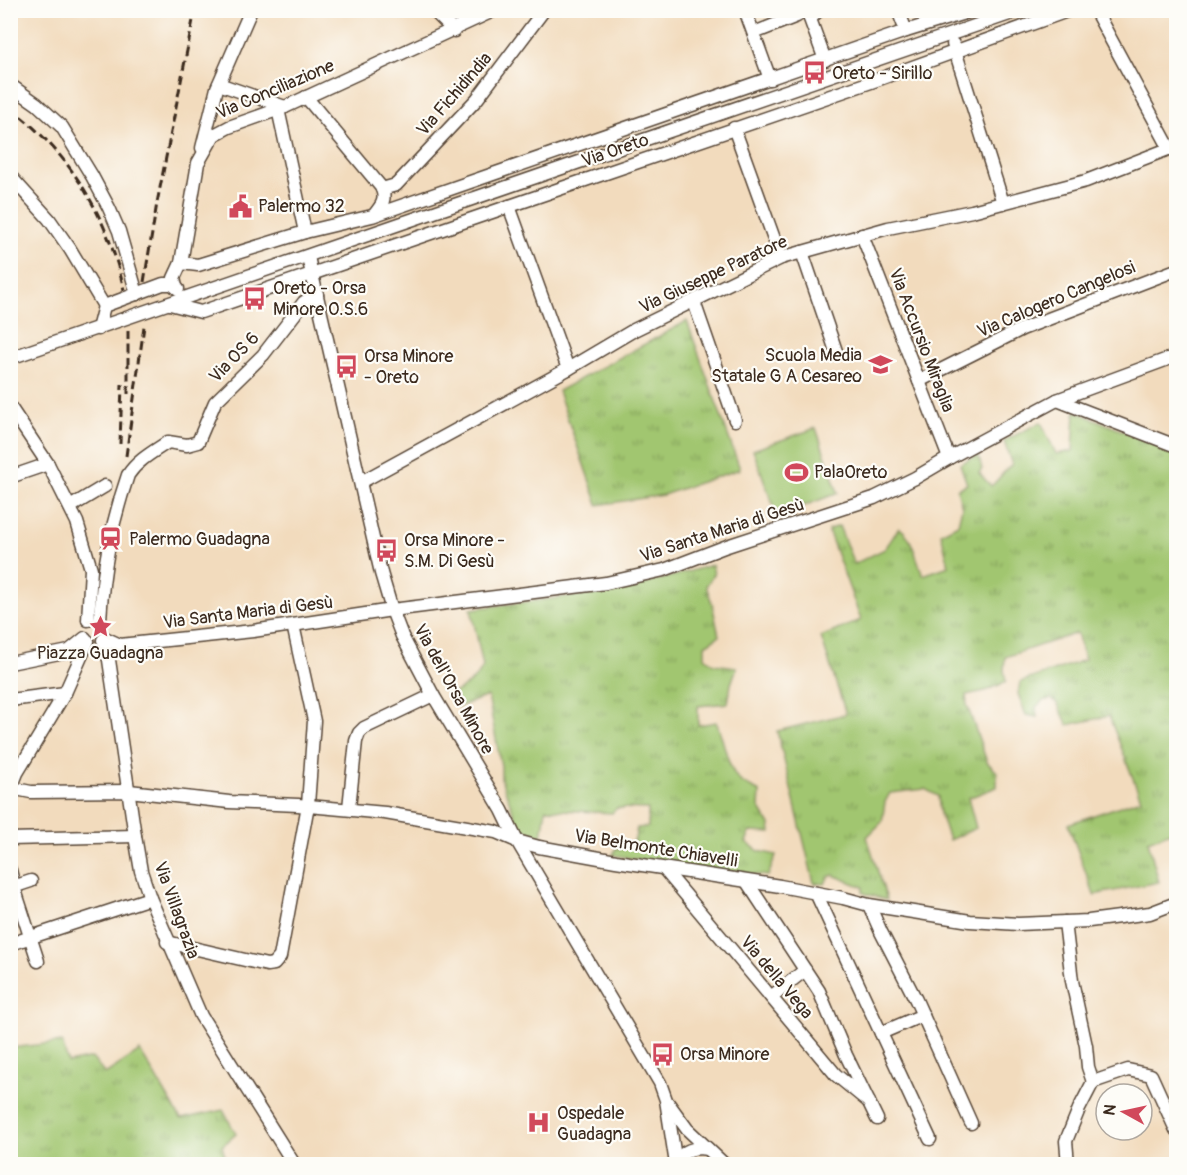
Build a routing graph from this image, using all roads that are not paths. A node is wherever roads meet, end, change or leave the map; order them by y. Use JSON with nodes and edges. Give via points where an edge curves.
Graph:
{"nodes":[{"id":1,"x":251,"y":10,"type":"edge"},
{"id":2,"x":434,"y":10,"type":"edge"},
{"id":3,"x":495,"y":10,"type":"edge"},
{"id":4,"x":544,"y":10,"type":"edge"},
{"id":5,"x":745,"y":10,"type":"edge"},
{"id":6,"x":898,"y":10,"type":"edge"},
{"id":7,"x":974,"y":10,"type":"edge"},
{"id":8,"x":1021,"y":10,"type":"edge"},
{"id":9,"x":1070,"y":10,"type":"edge"},
{"id":10,"x":1095,"y":10,"type":"edge"},
{"id":11,"x":796,"y":13,"type":"edge"},
{"id":12,"x":814,"y":15,"type":"edge"},
{"id":13,"x":946,"y":20,"type":"junction"},
{"id":14,"x":454,"y":31,"type":"junction"},
{"id":15,"x":906,"y":31,"type":"junction"},
{"id":16,"x":754,"y":33,"type":"junction"},
{"id":17,"x":950,"y":35,"type":"junction"},
{"id":18,"x":955,"y":50,"type":"junction"},
{"id":19,"x":825,"y":60,"type":"junction"},
{"id":20,"x":770,"y":79,"type":"junction"},
{"id":21,"x":219,"y":84,"type":"junction"},
{"id":22,"x":10,"y":85,"type":"edge"},
{"id":23,"x":306,"y":97,"type":"junction"},
{"id":24,"x":281,"y":108,"type":"junction"},
{"id":25,"x":734,"y":128,"type":"junction"},
{"id":26,"x":1173,"y":147,"type":"edge"},
{"id":27,"x":198,"y":163,"type":"junction"},
{"id":28,"x":10,"y":176,"type":"edge"},
{"id":29,"x":382,"y":189,"type":"junction"},
{"id":30,"x":1003,"y":203,"type":"junction"},
{"id":31,"x":509,"y":206,"type":"junction"},
{"id":32,"x":372,"y":216,"type":"junction"},
{"id":33,"x":305,"y":232,"type":"junction"},
{"id":34,"x":862,"y":235,"type":"junction"},
{"id":35,"x":802,"y":252,"type":"junction"},
{"id":36,"x":308,"y":256,"type":"junction"},
{"id":37,"x":781,"y":258,"type":"junction"},
{"id":38,"x":181,"y":263,"type":"junction"},
{"id":39,"x":1176,"y":270,"type":"edge"},
{"id":40,"x":312,"y":274,"type":"junction"},
{"id":41,"x":176,"y":287,"type":"junction"},
{"id":42,"x":137,"y":294,"type":"junction"},
{"id":43,"x":317,"y":294,"type":"junction"},
{"id":44,"x":192,"y":296,"type":"junction"},
{"id":45,"x":694,"y":302,"type":"junction"},
{"id":46,"x":170,"y":304,"type":"junction"},
{"id":47,"x":104,"y":306,"type":"junction"},
{"id":48,"x":98,"y":329,"type":"junction"},
{"id":49,"x":10,"y":351,"type":"edge"},
{"id":50,"x":25,"y":353,"type":"junction"},
{"id":51,"x":837,"y":354,"type":"dead end"},
{"id":52,"x":1176,"y":356,"type":"edge"},
{"id":53,"x":10,"y":358,"type":"edge"},
{"id":54,"x":568,"y":369,"type":"junction"},
{"id":55,"x":919,"y":381,"type":"junction"},
{"id":56,"x":1057,"y":400,"type":"junction"},
{"id":57,"x":10,"y":407,"type":"edge"},
{"id":58,"x":735,"y":420,"type":"dead end"},
{"id":59,"x":1176,"y":446,"type":"edge"},
{"id":60,"x":949,"y":458,"type":"junction"},
{"id":61,"x":48,"y":464,"type":"junction"},
{"id":62,"x":10,"y":477,"type":"edge"},
{"id":63,"x":361,"y":482,"type":"junction"},
{"id":64,"x":105,"y":486,"type":"dead end"},
{"id":65,"x":70,"y":507,"type":"junction"},
{"id":66,"x":392,"y":610,"type":"junction"},
{"id":67,"x":94,"y":620,"type":"junction"},
{"id":68,"x":293,"y":625,"type":"junction"},
{"id":69,"x":104,"y":639,"type":"junction"},
{"id":70,"x":86,"y":640,"type":"junction"},
{"id":71,"x":10,"y":663,"type":"edge"},
{"id":72,"x":65,"y":693,"type":"junction"},
{"id":73,"x":433,"y":695,"type":"junction"},
{"id":74,"x":10,"y":700,"type":"edge"},
{"id":75,"x":14,"y":772,"type":"edge"},
{"id":76,"x":10,"y":788,"type":"edge"},
{"id":77,"x":129,"y":791,"type":"junction"},
{"id":78,"x":308,"y":805,"type":"junction"},
{"id":79,"x":349,"y":808,"type":"junction"},
{"id":80,"x":135,"y":836,"type":"junction"},
{"id":81,"x":10,"y":839,"type":"edge"},
{"id":82,"x":517,"y":841,"type":"junction"},
{"id":83,"x":664,"y":869,"type":"junction"},
{"id":84,"x":10,"y":870,"type":"edge"},
{"id":85,"x":31,"y":881,"type":"dead end"},
{"id":86,"x":747,"y":882,"type":"junction"},
{"id":87,"x":12,"y":888,"type":"edge"},
{"id":88,"x":816,"y":893,"type":"junction"},
{"id":89,"x":150,"y":898,"type":"junction"},
{"id":90,"x":1176,"y":903,"type":"edge"},
{"id":91,"x":869,"y":904,"type":"junction"},
{"id":92,"x":1065,"y":922,"type":"junction"},
{"id":93,"x":30,"y":938,"type":"junction"},
{"id":94,"x":167,"y":942,"type":"junction"},
{"id":95,"x":10,"y":944,"type":"edge"},
{"id":96,"x":38,"y":961,"type":"dead end"},
{"id":97,"x":805,"y":970,"type":"junction"},
{"id":98,"x":771,"y":997,"type":"junction"},
{"id":99,"x":923,"y":1015,"type":"junction"},
{"id":100,"x":881,"y":1033,"type":"junction"},
{"id":101,"x":1093,"y":1082,"type":"junction"},
{"id":102,"x":666,"y":1100,"type":"junction"},
{"id":103,"x":869,"y":1102,"type":"junction"},
{"id":104,"x":877,"y":1119,"type":"dead end"},
{"id":105,"x":971,"y":1123,"type":"dead end"},
{"id":106,"x":1176,"y":1130,"type":"edge"},
{"id":107,"x":930,"y":1138,"type":"dead end"},
{"id":108,"x":708,"y":1149,"type":"junction"},
{"id":109,"x":721,"y":1163,"type":"edge"},
{"id":110,"x":294,"y":1164,"type":"edge"},
{"id":111,"x":677,"y":1164,"type":"edge"},
{"id":112,"x":1068,"y":1164,"type":"edge"}],
"edges":[{"from":1,"to":21,"type":"street"},
{"from":2,"to":14,"type":"street"},
{"from":3,"to":14,"type":"street","name":"Via Conciliazione"},
{"from":4,"to":29,"type":"street","name":"Via Fichidindia","via":[[477,99],[396,185]]},
{"from":5,"to":16,"type":"street"},
{"from":6,"to":15,"type":"street"},
{"from":7,"to":13,"type":"street","name":"Via Oreto"},
{"from":8,"to":17,"type":"street","name":"Via Oreto"},
{"from":9,"to":18,"type":"street","name":"Via Oreto"},
{"from":10,"to":26,"type":"street"},
{"from":11,"to":12,"type":"street"},
{"from":11,"to":16,"type":"street"},
{"from":12,"to":19,"type":"street"},
{"from":13,"to":15,"type":"street","name":"Via Oreto"},
{"from":13,"to":17,"type":"street"},
{"from":14,"to":23,"type":"street","name":"Via Conciliazione"},
{"from":15,"to":19,"type":"street","name":"Via Oreto"},
{"from":16,"to":20,"type":"street"},
{"from":17,"to":18,"type":"street"},
{"from":17,"to":36,"type":"street","name":"Via Oreto"},
{"from":18,"to":25,"type":"street","name":"Via Oreto"},
{"from":18,"to":30,"type":"street"},
{"from":19,"to":20,"type":"street","name":"Via Oreto"},
{"from":20,"to":32,"type":"street","name":"Via Oreto"},
{"from":21,"to":24,"type":"street"},
{"from":21,"to":27,"type":"street"},
{"from":22,"to":42,"type":"street","via":[[62,127],[92,176],[119,231]]},
{"from":23,"to":24,"type":"street","name":"Via Conciliazione"},
{"from":23,"to":29,"type":"street"},
{"from":24,"to":27,"type":"street","name":"Via Conciliazione","via":[[214,135]]},
{"from":24,"to":33,"type":"street"},
{"from":25,"to":31,"type":"street","name":"Via Oreto"},
{"from":25,"to":37,"type":"street"},
{"from":26,"to":30,"type":"street","name":"Via Giuseppe Paratore","via":[[1086,181]]},
{"from":27,"to":38,"type":"street","name":"Via Conciliazione"},
{"from":28,"to":47,"type":"street","via":[[49,219]]},
{"from":29,"to":32,"type":"street","via":[[382,206]]},
{"from":30,"to":34,"type":"street","name":"Via Giuseppe Paratore"},
{"from":31,"to":40,"type":"street","name":"Via Oreto"},
{"from":31,"to":54,"type":"street"},
{"from":32,"to":33,"type":"street","name":"Via Oreto"},
{"from":33,"to":38,"type":"street","name":"Via Oreto","via":[[198,265]]},
{"from":34,"to":35,"type":"street","name":"Via Giuseppe Paratore"},
{"from":34,"to":55,"type":"street","name":"Via Accursio Miraglia"},
{"from":35,"to":37,"type":"street","name":"Via Giuseppe Paratore"},
{"from":35,"to":51,"type":"street"},
{"from":36,"to":40,"type":"street","name":"Via dell'Orsa Minore"},
{"from":36,"to":44,"type":"street","name":"Via Oreto"},
{"from":37,"to":45,"type":"street","name":"Via Giuseppe Paratore"},
{"from":38,"to":41,"type":"street","name":"Via Conciliazione","via":[[174,278]]},
{"from":39,"to":55,"type":"street","name":"Via Calogero Cangelosi","via":[[1022,329]]},
{"from":40,"to":43,"type":"street","name":"Via dell'Orsa Minore"},
{"from":40,"to":46,"type":"street","name":"Via Oreto","via":[[201,312]]},
{"from":41,"to":42,"type":"street","via":[[168,283]]},
{"from":41,"to":44,"type":"street"},
{"from":42,"to":47,"type":"street"},
{"from":43,"to":63,"type":"street","name":"Via dell'Orsa Minore"},
{"from":43,"to":67,"type":"street","name":"Via OS 6","via":[[304,302],[263,355],[215,402],[198,441],[187,445],[168,442],[132,469],[111,530]]},
{"from":44,"to":46,"type":"street","name":"Via Oreto"},
{"from":45,"to":54,"type":"street","name":"Via Giuseppe Paratore","via":[[634,330]]},
{"from":45,"to":58,"type":"street"},
{"from":46,"to":48,"type":"street","name":"Via Oreto"},
{"from":47,"to":48,"type":"street"},
{"from":48,"to":50,"type":"street","name":"Via Oreto"},
{"from":49,"to":50,"type":"street"},
{"from":50,"to":53,"type":"street","name":"Via Oreto"},
{"from":52,"to":56,"type":"street","name":"Via Santa Maria di Gesù"},
{"from":54,"to":63,"type":"street","name":"Via Giuseppe Paratore"},
{"from":55,"to":60,"type":"street","name":"Via Accursio Miraglia"},
{"from":56,"to":59,"type":"street"},
{"from":56,"to":60,"type":"street","name":"Via Santa Maria di Gesù"},
{"from":57,"to":61,"type":"street"},
{"from":60,"to":66,"type":"street","name":"Via Santa Maria di Gesù","via":[[874,498],[664,570],[606,583]]},
{"from":61,"to":62,"type":"street"},
{"from":61,"to":65,"type":"street"},
{"from":63,"to":66,"type":"street","name":"Via dell'Orsa Minore"},
{"from":64,"to":65,"type":"street"},
{"from":65,"to":67,"type":"street","via":[[91,569]]},
{"from":66,"to":68,"type":"street","name":"Via Santa Maria di Gesù"},
{"from":66,"to":73,"type":"street","name":"Via dell'Orsa Minore"},
{"from":67,"to":69,"type":"street","via":[[106,629]]},
{"from":67,"to":70,"type":"street","via":[[82,631]]},
{"from":68,"to":69,"type":"street","name":"Via Santa Maria di Gesù","via":[[120,645]]},
{"from":68,"to":78,"type":"street","via":[[314,721]]},
{"from":69,"to":70,"type":"street","via":[[96,643]]},
{"from":69,"to":77,"type":"street","name":"Via Villagrazia"},
{"from":70,"to":71,"type":"street","via":[[69,651]]},
{"from":70,"to":72,"type":"street"},
{"from":72,"to":74,"type":"street"},
{"from":72,"to":75,"type":"street"},
{"from":73,"to":79,"type":"street","via":[[359,733]]},
{"from":73,"to":82,"type":"street","name":"Via dell'Orsa Minore"},
{"from":75,"to":76,"type":"street"},
{"from":76,"to":77,"type":"street","name":"Via Belmonte Chiavelli","via":[[31,792]]},
{"from":77,"to":78,"type":"street","name":"Via Belmonte Chiavelli","via":[[229,802]]},
{"from":77,"to":80,"type":"street","name":"Via Villagrazia"},
{"from":78,"to":79,"type":"street","name":"Via Belmonte Chiavelli"},
{"from":78,"to":94,"type":"street","via":[[280,957],[274,964]]},
{"from":79,"to":82,"type":"street","name":"Via Belmonte Chiavelli","via":[[496,832]]},
{"from":80,"to":81,"type":"street"},
{"from":80,"to":89,"type":"street","name":"Via Villagrazia"},
{"from":82,"to":83,"type":"street","name":"Via Belmonte Chiavelli"},
{"from":82,"to":102,"type":"street","name":"Via dell'Orsa Minore","via":[[653,1070]]},
{"from":83,"to":86,"type":"street","name":"Via Belmonte Chiavelli"},
{"from":83,"to":98,"type":"street","name":"Via della Vega"},
{"from":84,"to":87,"type":"street"},
{"from":85,"to":87,"type":"street"},
{"from":86,"to":88,"type":"street","name":"Via Belmonte Chiavelli"},
{"from":86,"to":97,"type":"street"},
{"from":87,"to":93,"type":"street"},
{"from":88,"to":91,"type":"street","name":"Via Belmonte Chiavelli"},
{"from":88,"to":100,"type":"street"},
{"from":89,"to":93,"type":"street"},
{"from":89,"to":94,"type":"street","name":"Via Villagrazia"},
{"from":90,"to":92,"type":"street","name":"Via Belmonte Chiavelli","via":[[1150,913]]},
{"from":91,"to":92,"type":"street","name":"Via Belmonte Chiavelli","via":[[970,921]]},
{"from":91,"to":99,"type":"street"},
{"from":92,"to":101,"type":"street","via":[[1072,981]]},
{"from":93,"to":95,"type":"street"},
{"from":93,"to":96,"type":"street"},
{"from":94,"to":110,"type":"street","name":"Via Villagrazia","via":[[201,1016]]},
{"from":97,"to":98,"type":"street"},
{"from":97,"to":103,"type":"street","via":[[819,991]]},
{"from":98,"to":103,"type":"street","name":"Via della Vega","via":[[836,1075]]},
{"from":99,"to":100,"type":"street"},
{"from":99,"to":105,"type":"street"},
{"from":100,"to":107,"type":"street"},
{"from":101,"to":106,"type":"street","via":[[1128,1070],[1151,1075]]},
{"from":101,"to":112,"type":"street","via":[[1066,1141]]},
{"from":102,"to":108,"type":"street"},
{"from":102,"to":111,"type":"street"},
{"from":103,"to":104,"type":"street"},
{"from":108,"to":109,"type":"street"},
{"from":108,"to":111,"type":"street","via":[[688,1150]]}]}
